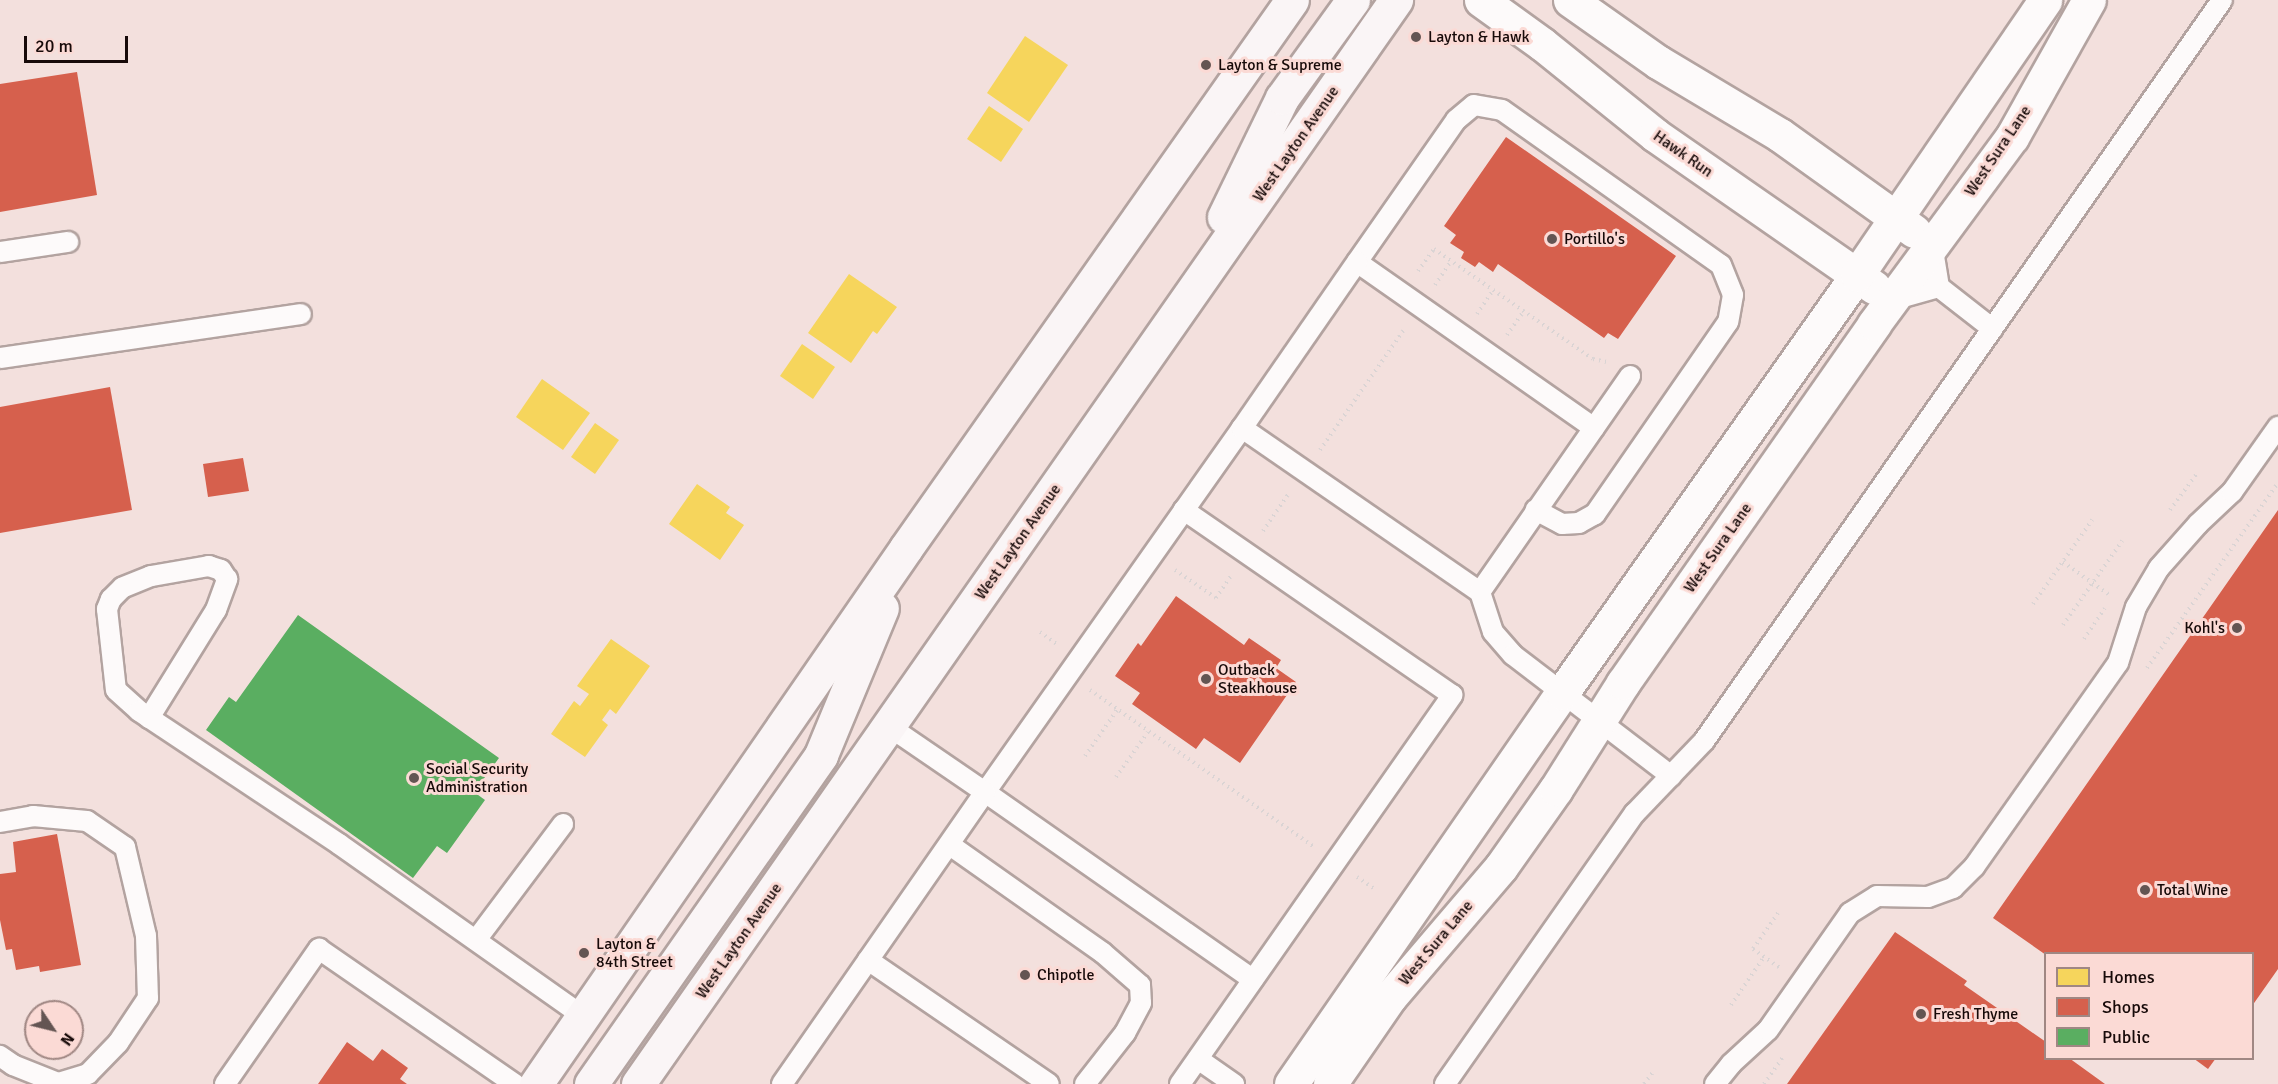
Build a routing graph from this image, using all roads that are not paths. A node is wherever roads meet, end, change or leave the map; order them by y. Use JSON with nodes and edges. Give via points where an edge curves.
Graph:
{"nodes":[{"id":1,"x":1292,"y":0,"type":"edge"},
{"id":2,"x":1353,"y":0,"type":"edge"},
{"id":3,"x":1396,"y":0,"type":"edge"},
{"id":4,"x":1481,"y":0,"type":"edge"},
{"id":5,"x":1570,"y":0,"type":"edge"},
{"id":6,"x":2045,"y":0,"type":"edge"},
{"id":7,"x":2089,"y":0,"type":"edge"},
{"id":8,"x":2222,"y":0,"type":"edge"},
{"id":9,"x":1896,"y":218,"type":"junction"},
{"id":10,"x":68,"y":242,"type":"dead end"},
{"id":11,"x":1932,"y":244,"type":"junction"},
{"id":12,"x":0,"y":252,"type":"edge"},
{"id":13,"x":1357,"y":262,"type":"junction"},
{"id":14,"x":1857,"y":275,"type":"junction"},
{"id":15,"x":1939,"y":287,"type":"junction"},
{"id":16,"x":1892,"y":300,"type":"junction"},
{"id":17,"x":1184,"y":303,"type":"junction"},
{"id":18,"x":302,"y":314,"type":"dead end"},
{"id":19,"x":1993,"y":329,"type":"junction"},
{"id":20,"x":0,"y":358,"type":"edge"},
{"id":21,"x":1630,"y":376,"type":"road end"},
{"id":22,"x":2278,"y":427,"type":"edge"},
{"id":23,"x":1242,"y":428,"type":"junction"},
{"id":24,"x":1594,"y":428,"type":"junction"},
{"id":25,"x":1184,"y":510,"type":"junction"},
{"id":26,"x":1536,"y":510,"type":"junction"},
{"id":27,"x":906,"y":548,"type":"junction"},
{"id":28,"x":1480,"y":592,"type":"junction"},
{"id":29,"x":1562,"y":693,"type":"junction"},
{"id":30,"x":149,"y":718,"type":"junction"},
{"id":31,"x":1600,"y":720,"type":"junction"},
{"id":32,"x":890,"y":727,"type":"junction"},
{"id":33,"x":1671,"y":776,"type":"junction"},
{"id":34,"x":985,"y":792,"type":"junction"},
{"id":35,"x":0,"y":822,"type":"edge"},
{"id":36,"x":563,"y":824,"type":"dead end"},
{"id":37,"x":950,"y":845,"type":"junction"},
{"id":38,"x":476,"y":940,"type":"junction"},
{"id":39,"x":868,"y":960,"type":"junction"},
{"id":40,"x":1254,"y":980,"type":"junction"},
{"id":41,"x":583,"y":1016,"type":"junction"},
{"id":42,"x":0,"y":1056,"type":"edge"},
{"id":43,"x":1198,"y":1059,"type":"junction"},
{"id":44,"x":225,"y":1084,"type":"edge"},
{"id":45,"x":515,"y":1084,"type":"edge"},
{"id":46,"x":536,"y":1084,"type":"edge"},
{"id":47,"x":591,"y":1084,"type":"edge"},
{"id":48,"x":638,"y":1084,"type":"edge"},
{"id":49,"x":782,"y":1084,"type":"edge"},
{"id":50,"x":1049,"y":1084,"type":"edge"},
{"id":51,"x":1085,"y":1084,"type":"edge"},
{"id":52,"x":1180,"y":1084,"type":"edge"},
{"id":53,"x":1234,"y":1084,"type":"edge"},
{"id":54,"x":1291,"y":1084,"type":"edge"},
{"id":55,"x":1330,"y":1084,"type":"edge"},
{"id":56,"x":1445,"y":1084,"type":"edge"},
{"id":57,"x":1714,"y":1084,"type":"edge"}],
"edges":[{"from":1,"to":27,"type":"main road"},
{"from":2,"to":17,"type":"main road","via":[[1282,98]]},
{"from":3,"to":17,"type":"main road","name":"West Layton Avenue"},
{"from":4,"to":14,"type":"street","name":"Hawk Run","via":[[1655,135]]},
{"from":5,"to":9,"type":"street","via":[[1658,62],[1780,135]]},
{"from":6,"to":9,"type":"street","name":"West Sura Lane"},
{"from":7,"to":11,"type":"street","name":"West Sura Lane","via":[[2012,137]]},
{"from":8,"to":19,"type":"lane"},
{"from":9,"to":11,"type":"street"},
{"from":9,"to":14,"type":"street","name":"West Sura Lane"},
{"from":10,"to":12,"type":"lane"},
{"from":11,"to":15,"type":"lane"},
{"from":11,"to":16,"type":"street","name":"West Sura Lane"},
{"from":13,"to":23,"type":"lane"},
{"from":13,"to":24,"type":"lane"},
{"from":13,"to":26,"type":"lane","via":[[1456,120],[1474,105],[1502,110],[1721,265],[1732,294],[1728,322],[1595,514],[1579,523],[1562,524]]},
{"from":14,"to":16,"type":"street","name":"Hawk Run"},
{"from":14,"to":29,"type":"street","name":"West Sura Lane"},
{"from":15,"to":16,"type":"lane"},
{"from":15,"to":19,"type":"lane"},
{"from":16,"to":31,"type":"street","name":"West Sura Lane"},
{"from":17,"to":32,"type":"main road","name":"West Layton Avenue"},
{"from":18,"to":20,"type":"lane"},
{"from":19,"to":33,"type":"lane","via":[[1704,741]]},
{"from":21,"to":24,"type":"lane"},
{"from":22,"to":57,"type":"lane","via":[[2232,492],[2159,568],[2136,608],[2118,663],[1974,867],[1953,888],[1928,897],[1877,896],[1850,913],[1768,1030]]},
{"from":23,"to":25,"type":"lane"},
{"from":23,"to":28,"type":"lane"},
{"from":24,"to":26,"type":"lane"},
{"from":25,"to":34,"type":"lane"},
{"from":25,"to":40,"type":"lane","via":[[1452,695]]},
{"from":26,"to":28,"type":"lane"},
{"from":27,"to":41,"type":"main road"},
{"from":27,"to":47,"type":"main road","via":[[821,755]]},
{"from":28,"to":29,"type":"lane","via":[[1493,632],[1513,655]]},
{"from":29,"to":31,"type":"lane"},
{"from":29,"to":54,"type":"street","name":"West Sura Lane"},
{"from":30,"to":30,"type":"lane","via":[[116,690],[107,609],[111,599],[122,588],[151,576],[209,566],[220,570],[227,579],[216,610]]},
{"from":30,"to":38,"type":"lane"},
{"from":31,"to":33,"type":"lane"},
{"from":31,"to":55,"type":"street","name":"West Sura Lane","via":[[1501,867],[1390,997]]},
{"from":32,"to":34,"type":"lane"},
{"from":32,"to":48,"type":"main road","name":"West Layton Avenue"},
{"from":33,"to":56,"type":"lane","via":[[1635,813]]},
{"from":34,"to":37,"type":"lane"},
{"from":34,"to":40,"type":"lane"},
{"from":35,"to":42,"type":"lane","via":[[33,816],[87,821],[125,847],[146,936],[148,998],[118,1043],[88,1074],[58,1083]]},
{"from":36,"to":38,"type":"lane"},
{"from":37,"to":39,"type":"lane"},
{"from":37,"to":51,"type":"lane","via":[[1104,952],[1140,985],[1141,1003],[1125,1033]]},
{"from":38,"to":41,"type":"lane"},
{"from":39,"to":49,"type":"lane"},
{"from":39,"to":50,"type":"lane"},
{"from":40,"to":43,"type":"lane"},
{"from":41,"to":46,"type":"main road"},
{"from":43,"to":52,"type":"lane"},
{"from":43,"to":53,"type":"lane"},
{"from":44,"to":45,"type":"lane","via":[[319,949]]}]}
